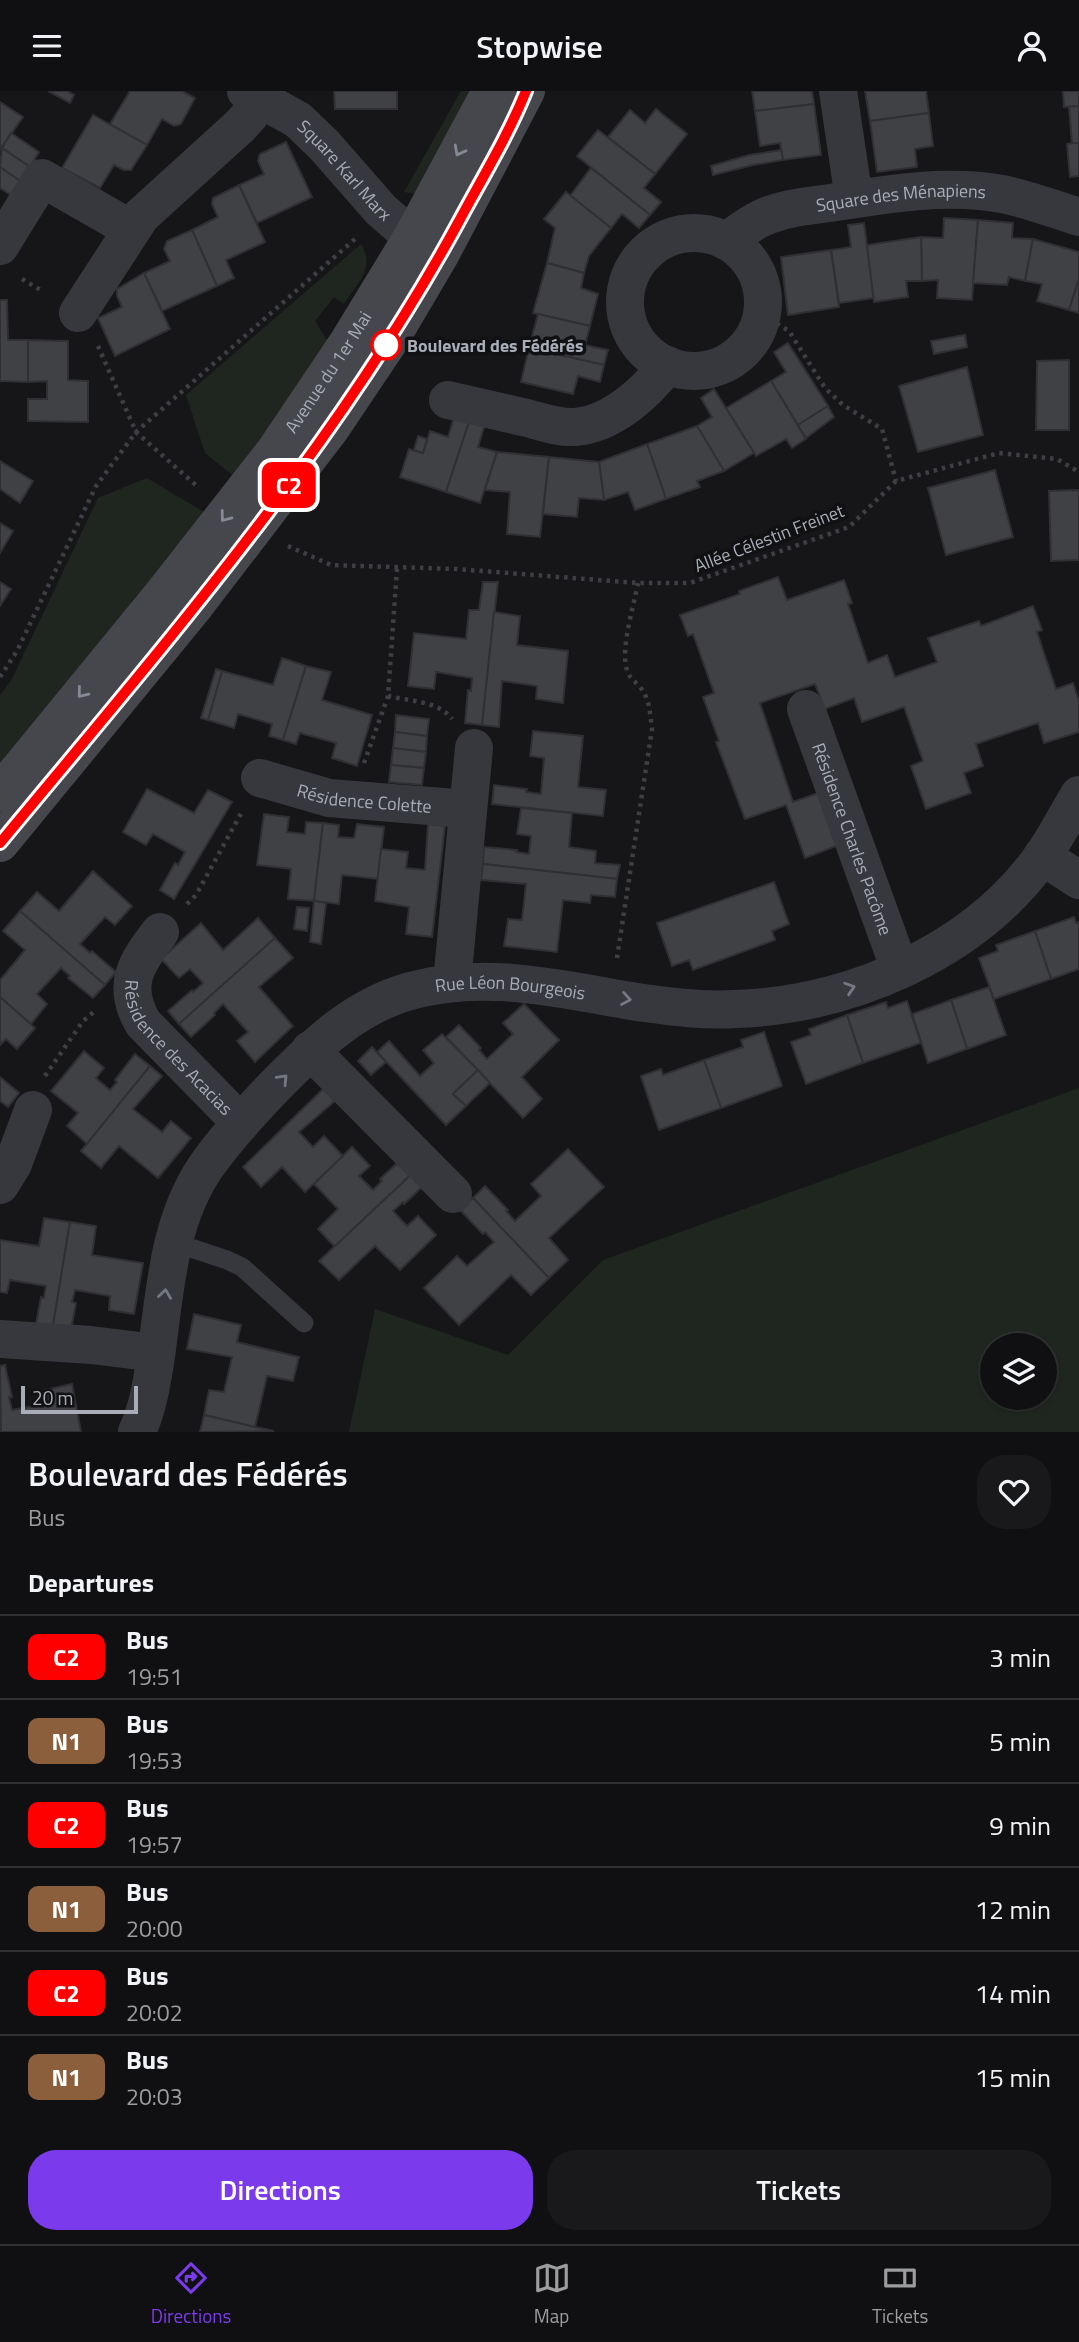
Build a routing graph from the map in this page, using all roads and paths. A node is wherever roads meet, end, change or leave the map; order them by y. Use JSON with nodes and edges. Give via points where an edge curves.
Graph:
{"nodes":[{"id":1,"x":491,"y":91,"type":"edge"},
{"id":2,"x":526,"y":91,"type":"edge"},
{"id":3,"x":838,"y":91,"type":"edge"},
{"id":4,"x":257,"y":93,"type":"edge"},
{"id":5,"x":854,"y":199,"type":"junction"},
{"id":6,"x":381,"y":210,"type":"junction"},
{"id":7,"x":1079,"y":218,"type":"edge"},
{"id":8,"x":131,"y":229,"type":"junction"},
{"id":9,"x":726,"y":241,"type":"junction"},
{"id":10,"x":427,"y":245,"type":"junction"},
{"id":11,"x":0,"y":246,"type":"edge"},
{"id":12,"x":78,"y":313,"type":"dead end"},
{"id":13,"x":762,"y":315,"type":"junction"},
{"id":14,"x":667,"y":365,"type":"junction"},
{"id":15,"x":449,"y":400,"type":"dead end"},
{"id":16,"x":136,"y":432,"type":"junction"},
{"id":17,"x":1079,"y":472,"type":"edge"},
{"id":18,"x":896,"y":481,"type":"junction"},
{"id":19,"x":201,"y":489,"type":"dead end"},
{"id":20,"x":283,"y":544,"type":"dead end"},
{"id":21,"x":397,"y":569,"type":"junction"},
{"id":22,"x":638,"y":583,"type":"junction"},
{"id":23,"x":0,"y":677,"type":"edge"},
{"id":24,"x":388,"y":696,"type":"junction"},
{"id":25,"x":806,"y":709,"type":"dead end"},
{"id":26,"x":474,"y":748,"type":"joint"},
{"id":27,"x":260,"y":778,"type":"joint"},
{"id":28,"x":0,"y":793,"type":"edge"},
{"id":29,"x":1079,"y":795,"type":"edge"},
{"id":30,"x":350,"y":800,"type":"junction"},
{"id":31,"x":468,"y":810,"type":"junction"},
{"id":32,"x":0,"y":843,"type":"edge"},
{"id":33,"x":1042,"y":856,"type":"junction"},
{"id":34,"x":1079,"y":880,"type":"edge"},
{"id":35,"x":160,"y":932,"type":"joint"},
{"id":36,"x":900,"y":970,"type":"junction"},
{"id":37,"x":133,"y":978,"type":"junction"},
{"id":38,"x":452,"y":983,"type":"junction"},
{"id":39,"x":612,"y":997,"type":"junction"},
{"id":40,"x":310,"y":1051,"type":"junction"},
{"id":41,"x":33,"y":1110,"type":"joint"},
{"id":42,"x":241,"y":1123,"type":"junction"},
{"id":43,"x":0,"y":1185,"type":"edge"},
{"id":44,"x":453,"y":1194,"type":"dead end"},
{"id":45,"x":173,"y":1242,"type":"junction"},
{"id":46,"x":304,"y":1323,"type":"dead end"},
{"id":47,"x":0,"y":1339,"type":"edge"},
{"id":48,"x":156,"y":1353,"type":"junction"},
{"id":49,"x":137,"y":1432,"type":"edge"}],
"edges":[{"from":1,"to":10,"type":"street","name":"Avenue du 1er Mai","one_way":true},
{"from":2,"to":10,"type":"street","name":"Avenue du 1er Mai"},
{"from":3,"to":5,"type":"street"},
{"from":4,"to":6,"type":"street","name":"Square Karl Marx","via":[[312,132]]},
{"from":4,"to":8,"type":"street","via":[[240,126]]},
{"from":5,"to":7,"type":"street","name":"Square des Ménapiens","via":[[932,191],[981,192],[1024,199]]},
{"from":5,"to":9,"type":"street","name":"Square des Ménapiens","via":[[772,214]]},
{"from":6,"to":10,"type":"street","name":"Square Karl Marx"},
{"from":6,"to":16,"type":"path","via":[[364,231]]},
{"from":8,"to":11,"type":"street","via":[[43,178]]},
{"from":8,"to":12,"type":"street"},
{"from":9,"to":13,"type":"street","via":[[756,272],[762,288]]},
{"from":9,"to":14,"type":"street","via":[[699,233],[672,236],[648,250],[631,272],[625,299],[629,326],[644,350]]},
{"from":10,"to":28,"type":"street","name":"Avenue du 1er Mai","one_way":true,"via":[[349,341],[275,451]]},
{"from":10,"to":32,"type":"street","name":"Avenue du 1er Mai","via":[[374,364],[305,464]]},
{"from":13,"to":14,"type":"street","via":[[745,348],[722,365],[694,370]]},
{"from":13,"to":18,"type":"path","via":[[789,331],[834,397],[882,429]]},
{"from":14,"to":15,"type":"street","via":[[654,383],[621,409],[575,426]]},
{"from":16,"to":19,"type":"path"},
{"from":16,"to":23,"type":"path","via":[[96,487]]},
{"from":17,"to":18,"type":"path","name":"Allée Célestin Freinet","via":[[1057,459],[999,453]]},
{"from":18,"to":22,"type":"path","name":"Allée Célestin Freinet","via":[[849,527],[690,583]]},
{"from":20,"to":21,"type":"path","name":"Allée Célestin Freinet","via":[[331,565]]},
{"from":21,"to":22,"type":"path","name":"Allée Célestin Freinet"},
{"from":21,"to":24,"type":"path"},
{"from":22,"to":39,"type":"path","via":[[626,667],[649,700],[652,729]]},
{"from":24,"to":26,"type":"path","via":[[446,712]]},
{"from":24,"to":30,"type":"path"},
{"from":25,"to":36,"type":"street","name":"Résidence Charles Pacôme"},
{"from":26,"to":31,"type":"street"},
{"from":27,"to":30,"type":"street","name":"Résidence Colette"},
{"from":27,"to":35,"type":"path","via":[[196,895]]},
{"from":29,"to":33,"type":"street","name":"Rue Léon Bourgeois"},
{"from":30,"to":31,"type":"street","name":"Résidence Colette"},
{"from":31,"to":38,"type":"street"},
{"from":33,"to":34,"type":"street"},
{"from":33,"to":36,"type":"street","name":"Rue Léon Bourgeois","via":[[969,931]]},
{"from":35,"to":37,"type":"street","name":"Résidence des Acacias","via":[[139,960]]},
{"from":39,"to":36,"type":"street","name":"Rue Léon Bourgeois","one_way":true,"via":[[710,1009],[766,1007],[817,998]]},
{"from":37,"to":41,"type":"path","via":[[83,1021],[41,1082]]},
{"from":37,"to":42,"type":"street","name":"Résidence des Acacias","via":[[135,1009],[143,1023]]},
{"from":38,"to":39,"type":"street","name":"Rue Léon Bourgeois","via":[[528,983]]},
{"from":38,"to":40,"type":"street","name":"Rue Léon Bourgeois","via":[[390,998],[338,1028]]},
{"from":42,"to":40,"type":"street","name":"Rue Léon Bourgeois","one_way":true},
{"from":40,"to":44,"type":"street"},
{"from":41,"to":43,"type":"street"},
{"from":42,"to":45,"type":"street","name":"Rue Léon Bourgeois","via":[[191,1191]]},
{"from":45,"to":46,"type":"lane","via":[[242,1267]]},
{"from":48,"to":45,"type":"street","name":"Rue Léon Bourgeois","one_way":true},
{"from":47,"to":48,"type":"street"},
{"from":48,"to":49,"type":"street","name":"Rue Léon Bourgeois","via":[[147,1406]]}]}
